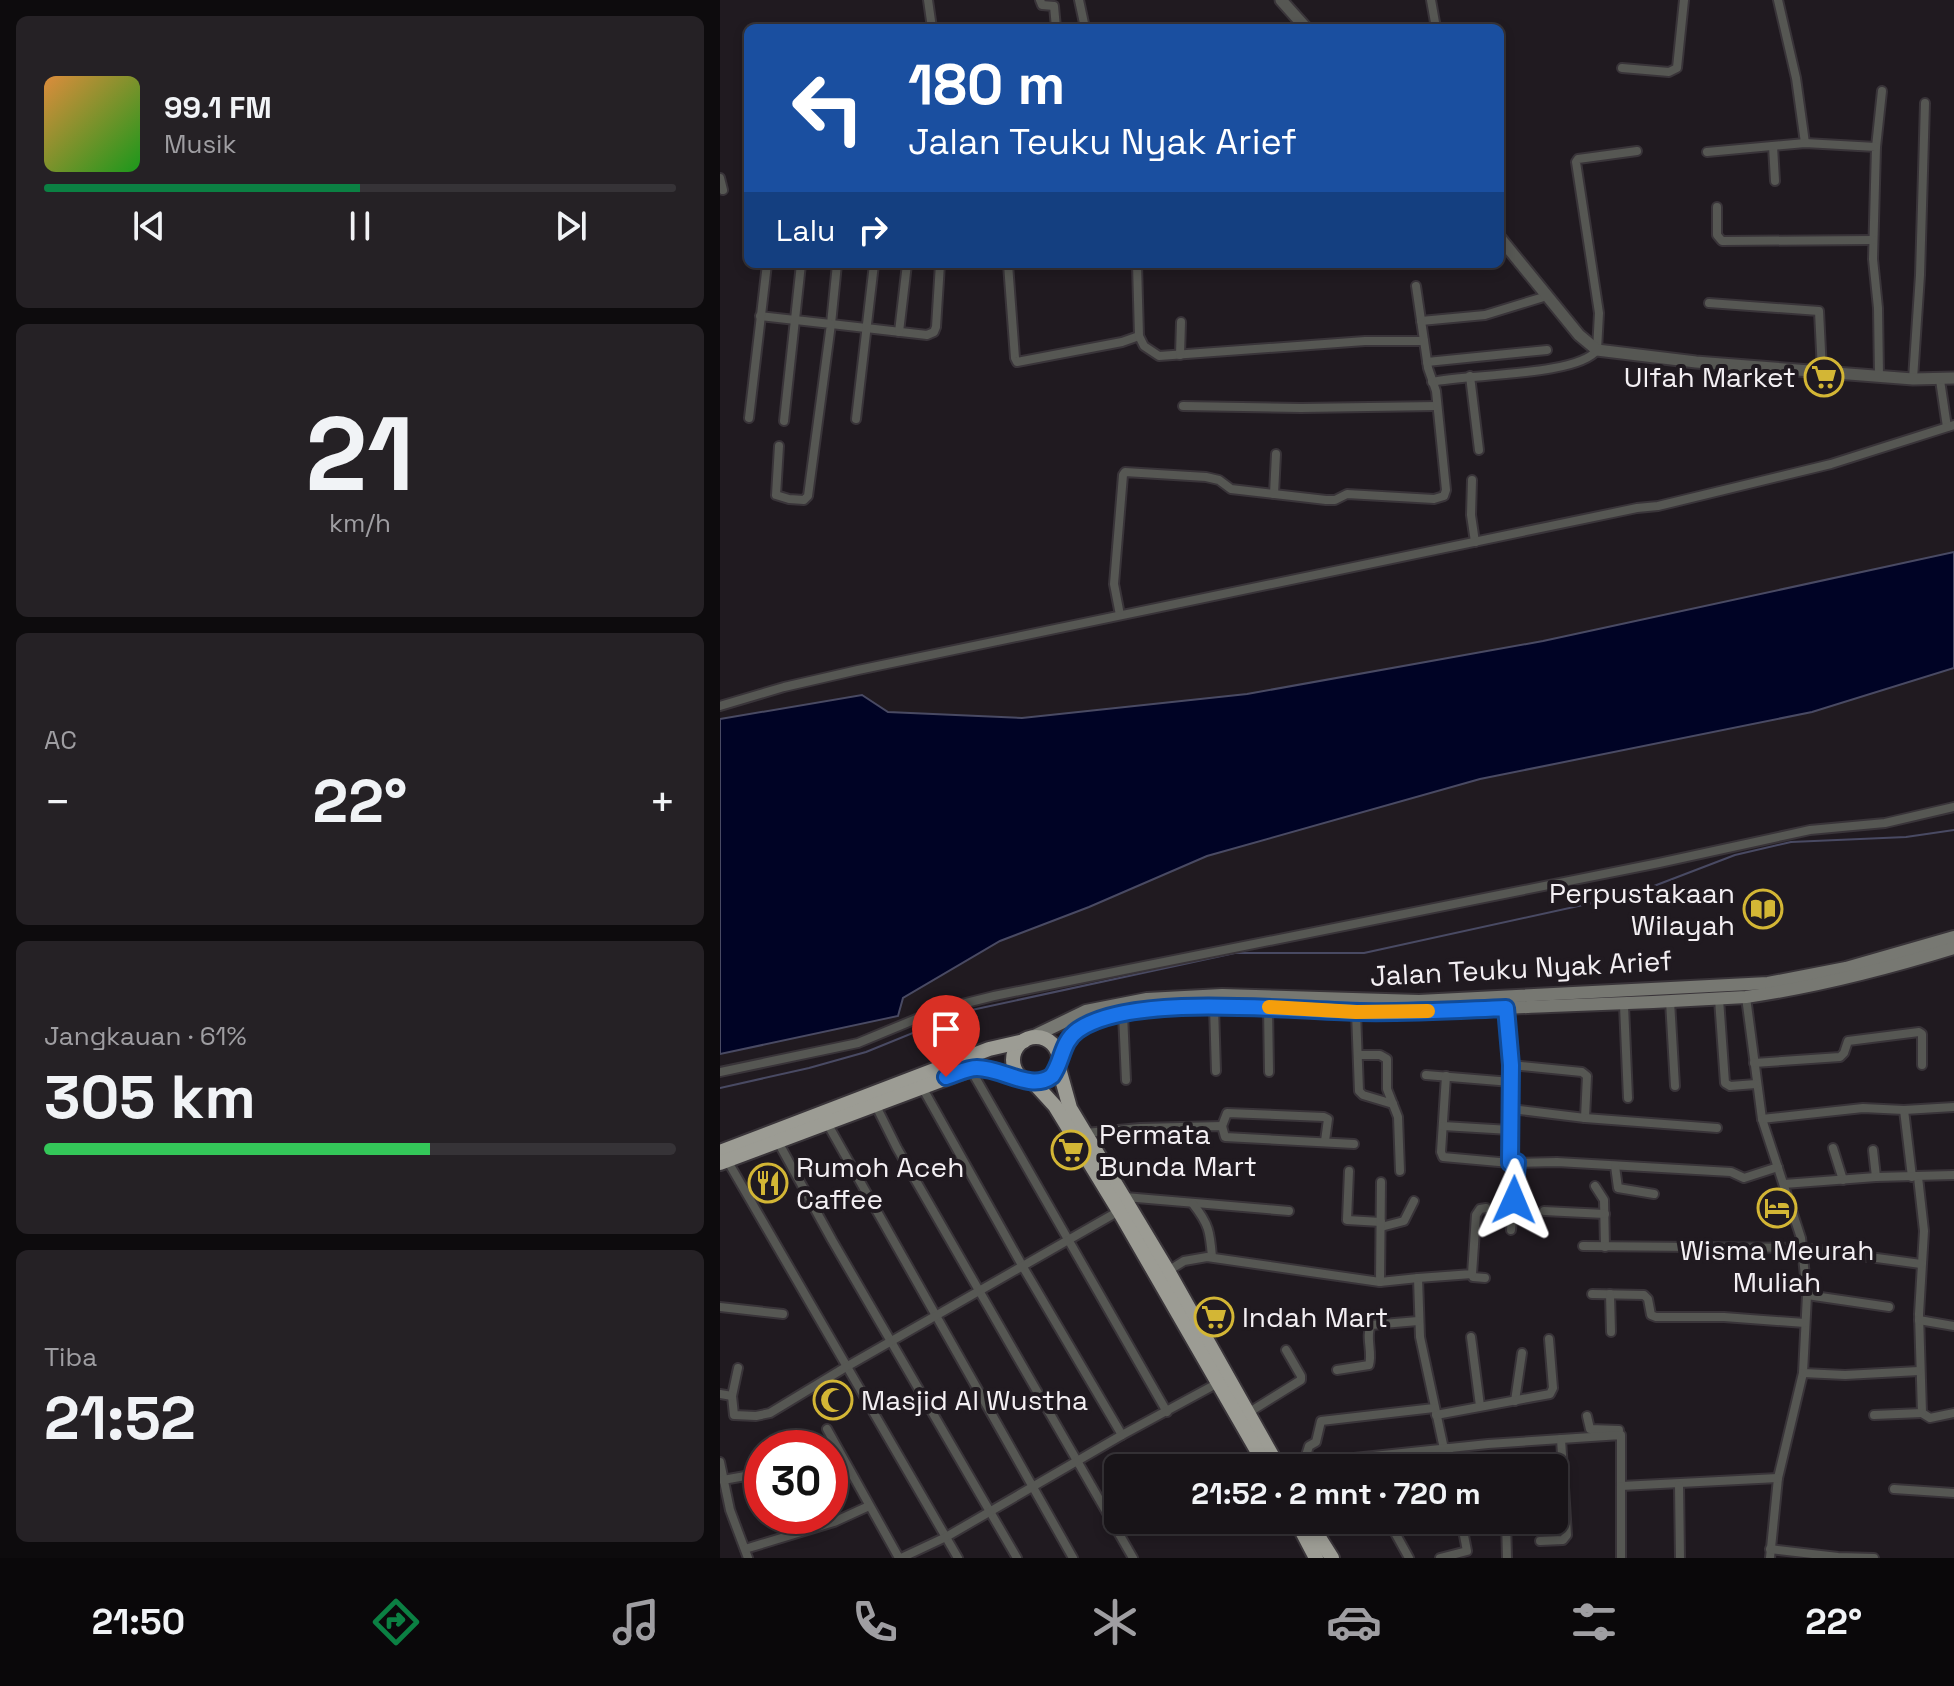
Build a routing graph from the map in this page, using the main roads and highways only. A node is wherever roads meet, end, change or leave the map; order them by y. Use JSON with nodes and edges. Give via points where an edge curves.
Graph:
{"nodes":[{"id":1,"x":1954,"y":937,"type":"edge"},
{"id":2,"x":1954,"y":948,"type":"edge"},
{"id":3,"x":1419,"y":1007,"type":"junction"},
{"id":4,"x":1027,"y":1039,"type":"junction"},
{"id":5,"x":1058,"y":1062,"type":"junction"},
{"id":6,"x":1027,"y":1080,"type":"junction"},
{"id":7,"x":775,"y":1137,"type":"junction"},
{"id":8,"x":722,"y":1158,"type":"edge"},
{"id":9,"x":1122,"y":1204,"type":"junction"},
{"id":10,"x":1266,"y":1454,"type":"edge"},
{"id":11,"x":1268,"y":1454,"type":"edge"},
{"id":12,"x":1303,"y":1534,"type":"edge"},
{"id":13,"x":1317,"y":1534,"type":"edge"},
{"id":14,"x":1316,"y":1558,"type":"edge"},
{"id":15,"x":1332,"y":1558,"type":"edge"}],
"edges":[{"from":1,"to":3,"type":"main road","name":"Jalan Teuku Nyak Arief","via":[[1846,968],[1768,983]]},
{"from":2,"to":3,"type":"main road","name":"Jalan Teuku Nyak Arief","via":[[1804,988],[1746,997],[1624,1005]]},
{"from":3,"to":4,"type":"main road","name":"Jalan Teuku Nyak Arief","via":[[1222,995],[1147,999],[1086,1011]]},
{"from":3,"to":5,"type":"main road","name":"Jalan Teuku Nyak Arief","via":[[1356,1012],[1214,1007],[1123,1014],[1080,1028],[1068,1039]]},
{"from":4,"to":5,"type":"highway","via":[[1049,1041]]},
{"from":4,"to":6,"type":"highway","via":[[1013,1055],[1014,1067]]},
{"from":4,"to":7,"type":"highway","via":[[989,1049]]},
{"from":5,"to":6,"type":"highway","via":[[1052,1076]]},
{"from":5,"to":9,"type":"highway","via":[[1070,1108]]},
{"from":6,"to":7,"type":"highway","via":[[971,1069]]},
{"from":6,"to":9,"type":"highway","via":[[1055,1106]]},
{"from":7,"to":8,"type":"highway"},
{"from":9,"to":10,"type":"highway","via":[[1218,1383]]},
{"from":9,"to":11,"type":"highway","via":[[1168,1271]]},
{"from":12,"to":14,"type":"highway"},
{"from":13,"to":15,"type":"highway"}]}
